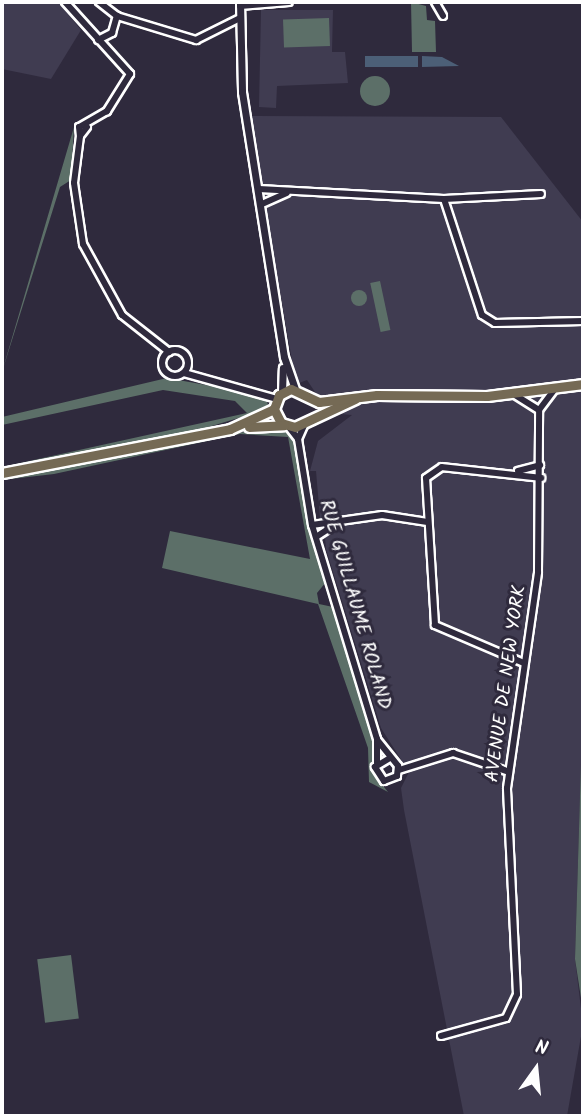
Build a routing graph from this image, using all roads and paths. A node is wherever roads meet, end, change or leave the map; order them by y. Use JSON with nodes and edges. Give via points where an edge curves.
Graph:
{"nodes":[{"id":1,"x":65,"y":2,"type":"edge"},
{"id":2,"x":99,"y":2,"type":"edge"},
{"id":3,"x":289,"y":2,"type":"edge"},
{"id":4,"x":435,"y":2,"type":"edge"},
{"id":5,"x":240,"y":4,"type":"edge"},
{"id":6,"x":117,"y":16,"type":"junction"},
{"id":7,"x":443,"y":16,"type":"dead end"},
{"id":8,"x":240,"y":18,"type":"junction"},
{"id":9,"x":98,"y":40,"type":"junction"},
{"id":10,"x":259,"y":189,"type":"junction"},
{"id":11,"x":289,"y":193,"type":"junction"},
{"id":12,"x":541,"y":194,"type":"dead end"},
{"id":13,"x":444,"y":199,"type":"junction"},
{"id":14,"x":262,"y":204,"type":"junction"},
{"id":15,"x":583,"y":321,"type":"edge"},
{"id":16,"x":151,"y":344,"type":"junction"},
{"id":17,"x":169,"y":352,"type":"junction"},
{"id":18,"x":284,"y":357,"type":"junction"},
{"id":19,"x":163,"y":362,"type":"junction"},
{"id":20,"x":188,"y":362,"type":"junction"},
{"id":21,"x":184,"y":373,"type":"junction"},
{"id":22,"x":199,"y":374,"type":"junction"},
{"id":23,"x":583,"y":384,"type":"edge"},
{"id":24,"x":561,"y":385,"type":"junction"},
{"id":25,"x":295,"y":389,"type":"junction"},
{"id":26,"x":503,"y":394,"type":"junction"},
{"id":27,"x":279,"y":396,"type":"junction"},
{"id":28,"x":311,"y":399,"type":"junction"},
{"id":29,"x":355,"y":399,"type":"junction"},
{"id":30,"x":274,"y":409,"type":"junction"},
{"id":31,"x":539,"y":410,"type":"junction"},
{"id":32,"x":308,"y":420,"type":"junction"},
{"id":33,"x":287,"y":426,"type":"junction"},
{"id":34,"x":230,"y":429,"type":"junction"},
{"id":35,"x":298,"y":439,"type":"junction"},
{"id":36,"x":540,"y":466,"type":"junction"},
{"id":37,"x":517,"y":472,"type":"junction"},
{"id":38,"x":2,"y":473,"type":"edge"},
{"id":39,"x":541,"y":478,"type":"junction"},
{"id":40,"x":426,"y":510,"type":"junction"},
{"id":41,"x":406,"y":516,"type":"junction"},
{"id":42,"x":427,"y":522,"type":"junction"},
{"id":43,"x":312,"y":525,"type":"junction"},
{"id":44,"x":335,"y":525,"type":"junction"},
{"id":45,"x":316,"y":537,"type":"junction"},
{"id":46,"x":524,"y":663,"type":"junction"},
{"id":47,"x":377,"y":738,"type":"junction"},
{"id":48,"x":392,"y":758,"type":"junction"},
{"id":49,"x":417,"y":760,"type":"junction"},
{"id":50,"x":377,"y":763,"type":"junction"},
{"id":51,"x":399,"y":770,"type":"junction"},
{"id":52,"x":509,"y":772,"type":"junction"},
{"id":53,"x":441,"y":1036,"type":"dead end"}],
"edges":[{"from":1,"to":9,"type":"street"},
{"from":2,"to":6,"type":"street"},
{"from":3,"to":5,"type":"street"},
{"from":4,"to":7,"type":"street"},
{"from":5,"to":8,"type":"street"},
{"from":6,"to":8,"type":"street","via":[[196,40]]},
{"from":6,"to":9,"type":"street","via":[[112,33]]},
{"from":8,"to":10,"type":"street","via":[[242,92]]},
{"from":9,"to":16,"type":"street","via":[[130,74],[107,111],[80,136],[74,195],[83,244],[106,292]]},
{"from":10,"to":11,"type":"street"},
{"from":10,"to":14,"type":"street"},
{"from":11,"to":13,"type":"street"},
{"from":11,"to":14,"type":"street"},
{"from":12,"to":13,"type":"street"},
{"from":13,"to":15,"type":"street","via":[[482,315],[495,323]]},
{"from":14,"to":18,"type":"street"},
{"from":16,"to":17,"type":"street"},
{"from":16,"to":19,"type":"street"},
{"from":17,"to":19,"type":"street"},
{"from":17,"to":20,"type":"street","via":[[181,352]]},
{"from":18,"to":25,"type":"street"},
{"from":18,"to":27,"type":"street"},
{"from":19,"to":21,"type":"street","via":[[168,373]]},
{"from":20,"to":21,"type":"street"},
{"from":20,"to":22,"type":"street"},
{"from":21,"to":22,"type":"street"},
{"from":22,"to":27,"type":"street"},
{"from":23,"to":24,"type":"main road"},
{"from":24,"to":26,"type":"main road"},
{"from":24,"to":31,"type":"street"},
{"from":25,"to":27,"type":"main road"},
{"from":25,"to":28,"type":"main road"},
{"from":26,"to":29,"type":"main road"},
{"from":26,"to":31,"type":"street","via":[[527,398]]},
{"from":27,"to":30,"type":"main road"},
{"from":28,"to":29,"type":"main road"},
{"from":28,"to":32,"type":"main road"},
{"from":29,"to":32,"type":"main road"},
{"from":30,"to":33,"type":"main road"},
{"from":30,"to":34,"type":"main road"},
{"from":31,"to":36,"type":"street","name":"AVENUE DE NEW YORK"},
{"from":32,"to":33,"type":"main road"},
{"from":32,"to":35,"type":"street"},
{"from":33,"to":34,"type":"main road"},
{"from":33,"to":35,"type":"street"},
{"from":34,"to":38,"type":"main road"},
{"from":35,"to":43,"type":"street","name":"RUE GUILLAUME ROLAND"},
{"from":36,"to":37,"type":"street"},
{"from":36,"to":39,"type":"street","name":"AVENUE DE NEW YORK"},
{"from":37,"to":39,"type":"street"},
{"from":37,"to":40,"type":"street","via":[[429,472]]},
{"from":39,"to":46,"type":"street","name":"AVENUE DE NEW YORK","via":[[538,572]]},
{"from":40,"to":41,"type":"street"},
{"from":40,"to":42,"type":"street"},
{"from":41,"to":42,"type":"street"},
{"from":41,"to":44,"type":"street","via":[[367,516]]},
{"from":42,"to":46,"type":"street","via":[[435,625]]},
{"from":43,"to":44,"type":"street"},
{"from":43,"to":45,"type":"street","name":"RUE GUILLAUME ROLAND"},
{"from":44,"to":45,"type":"street"},
{"from":45,"to":47,"type":"street","name":"RUE GUILLAUME ROLAND"},
{"from":46,"to":52,"type":"street","name":"AVENUE DE NEW YORK"},
{"from":47,"to":48,"type":"street","name":"RUE GUILLAUME ROLAND"},
{"from":47,"to":50,"type":"street","name":"RUE GUILLAUME ROLAND"},
{"from":48,"to":49,"type":"street"},
{"from":48,"to":50,"type":"street"},
{"from":48,"to":51,"type":"street","name":"RUE GUILLAUME ROLAND"},
{"from":49,"to":51,"type":"street"},
{"from":49,"to":52,"type":"street","via":[[453,753]]},
{"from":50,"to":51,"type":"street","via":[[376,775],[384,781]]},
{"from":52,"to":53,"type":"street","name":"AVENUE DE NEW YORK","via":[[516,999],[495,1024]]}]}
